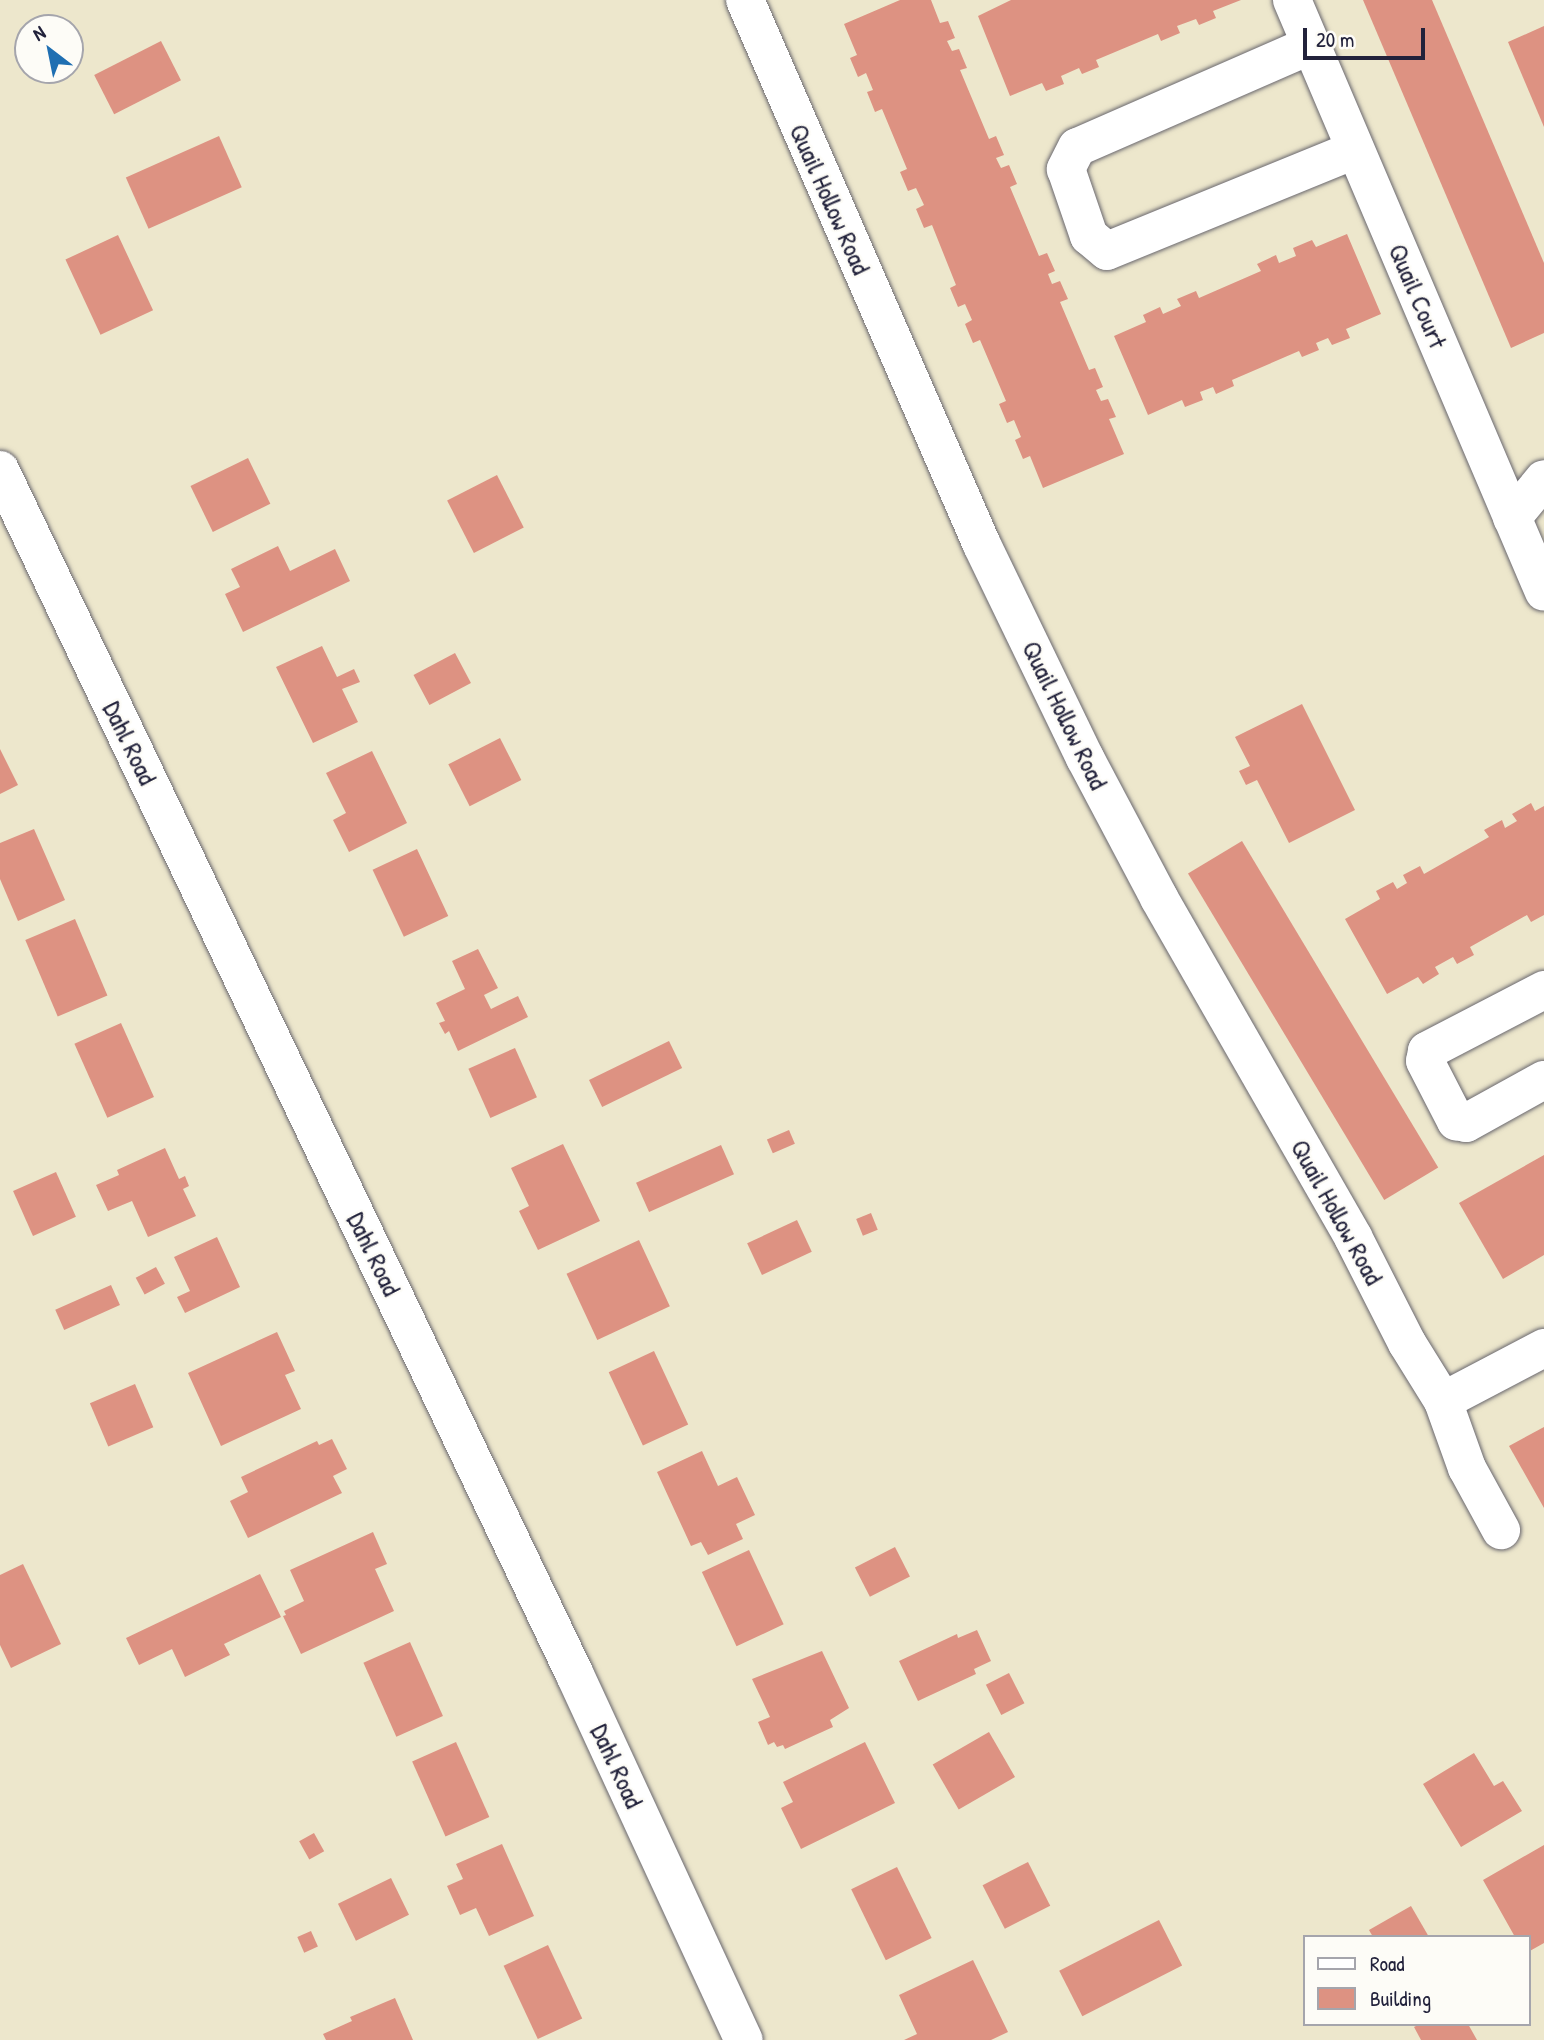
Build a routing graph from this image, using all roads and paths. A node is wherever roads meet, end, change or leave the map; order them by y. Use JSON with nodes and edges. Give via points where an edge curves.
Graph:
{"nodes":[{"id":1,"x":745,"y":0,"type":"edge"},
{"id":2,"x":1292,"y":0,"type":"edge"},
{"id":3,"x":1311,"y":45,"type":"junction"},
{"id":4,"x":1356,"y":150,"type":"junction"},
{"id":5,"x":0,"y":470,"type":"edge"},
{"id":6,"x":1544,"y":478,"type":"edge"},
{"id":7,"x":1512,"y":518,"type":"junction"},
{"id":8,"x":1544,"y":592,"type":"edge"},
{"id":9,"x":1544,"y":990,"type":"edge"},
{"id":10,"x":1544,"y":1080,"type":"edge"},
{"id":11,"x":1544,"y":1348,"type":"edge"},
{"id":12,"x":1443,"y":1401,"type":"junction"},
{"id":13,"x":1502,"y":1530,"type":"dead end"},
{"id":14,"x":744,"y":2040,"type":"edge"}],
"edges":[{"from":1,"to":12,"type":"street","name":"Quail Hollow Road","via":[[982,545],[1085,758]]},
{"from":2,"to":3,"type":"street","name":"Quail Court"},
{"from":3,"to":4,"type":"street","name":"Quail Court"},
{"from":3,"to":4,"type":"street","via":[[1077,147],[1066,169],[1089,236],[1107,251]]},
{"from":4,"to":7,"type":"street","name":"Quail Court"},
{"from":5,"to":14,"type":"street","name":"Dahl Road","via":[[569,1662]]},
{"from":6,"to":7,"type":"street"},
{"from":7,"to":8,"type":"street","name":"Quail Court"},
{"from":9,"to":10,"type":"street","via":[[1427,1051],[1425,1061],[1456,1121],[1466,1123]]},
{"from":11,"to":12,"type":"street"},
{"from":12,"to":13,"type":"street","name":"Quail Hollow Road","via":[[1467,1468]]}]}
